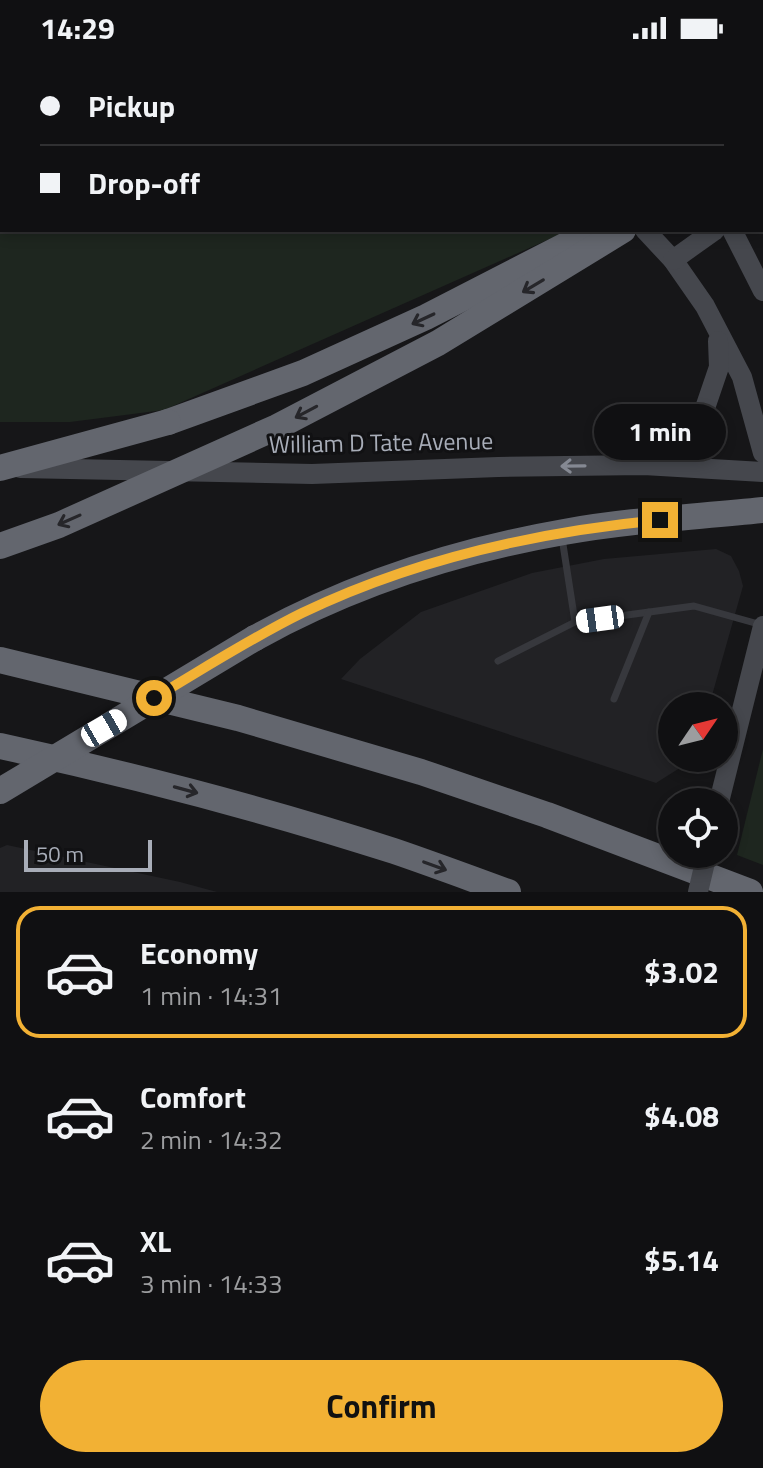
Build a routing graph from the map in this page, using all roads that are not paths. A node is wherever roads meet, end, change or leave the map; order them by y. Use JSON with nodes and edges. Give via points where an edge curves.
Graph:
{"nodes":[{"id":1,"x":587,"y":232,"type":"edge"},
{"id":2,"x":620,"y":232,"type":"edge"},
{"id":3,"x":647,"y":232,"type":"edge"},
{"id":4,"x":712,"y":232,"type":"edge"},
{"id":5,"x":733,"y":232,"type":"edge"},
{"id":6,"x":673,"y":260,"type":"junction"},
{"id":7,"x":763,"y":291,"type":"edge"},
{"id":8,"x":717,"y":333,"type":"junction"},
{"id":9,"x":763,"y":453,"type":"edge"},
{"id":10,"x":644,"y":465,"type":"junction"},
{"id":11,"x":0,"y":468,"type":"edge"},
{"id":12,"x":763,"y":472,"type":"edge"},
{"id":13,"x":763,"y":510,"type":"edge"},
{"id":14,"x":561,"y":532,"type":"junction"},
{"id":15,"x":0,"y":546,"type":"edge"},
{"id":16,"x":649,"y":612,"type":"junction"},
{"id":17,"x":575,"y":622,"type":"junction"},
{"id":18,"x":763,"y":626,"type":"edge"},
{"id":19,"x":0,"y":660,"type":"edge"},
{"id":20,"x":498,"y":661,"type":"dead end"},
{"id":21,"x":614,"y":699,"type":"dead end"},
{"id":22,"x":0,"y":746,"type":"edge"},
{"id":23,"x":723,"y":788,"type":"edge"},
{"id":24,"x":0,"y":791,"type":"edge"},
{"id":25,"x":704,"y":868,"type":"edge"},
{"id":26,"x":508,"y":892,"type":"edge"},
{"id":27,"x":698,"y":892,"type":"edge"},
{"id":28,"x":750,"y":892,"type":"edge"}],
"edges":[{"from":1,"to":11,"type":"highway","one_way":true,"bridge":true,"via":[[426,317],[303,373],[168,422]]},
{"from":2,"to":15,"type":"highway","one_way":true,"bridge":true,"via":[[438,343],[277,427]]},
{"from":3,"to":6,"type":"main road"},
{"from":4,"to":6,"type":"main road"},
{"from":5,"to":7,"type":"main road"},
{"from":6,"to":8,"type":"main road"},
{"from":8,"to":9,"type":"main road","via":[[742,377]]},
{"from":8,"to":10,"type":"main road","via":[[719,367],[704,411]]},
{"from":10,"to":11,"type":"main road","name":"William D Tate Avenue","one_way":true,"via":[[312,474]]},
{"from":10,"to":12,"type":"main road","name":"William D Tate Avenue"},
{"from":13,"to":14,"type":"highway"},
{"from":14,"to":17,"type":"lane"},
{"from":14,"to":24,"type":"highway","bridge":true,"via":[[455,556],[306,611]]},
{"from":16,"to":17,"type":"lane"},
{"from":16,"to":18,"type":"lane","via":[[694,606]]},
{"from":16,"to":21,"type":"lane"},
{"from":17,"to":20,"type":"lane"},
{"from":18,"to":23,"type":"main road"},
{"from":19,"to":28,"type":"highway","via":[[238,718],[421,772]]},
{"from":22,"to":26,"type":"highway","one_way":true,"via":[[215,798]]},
{"from":25,"to":27,"type":"main road","bridge":true}]}
